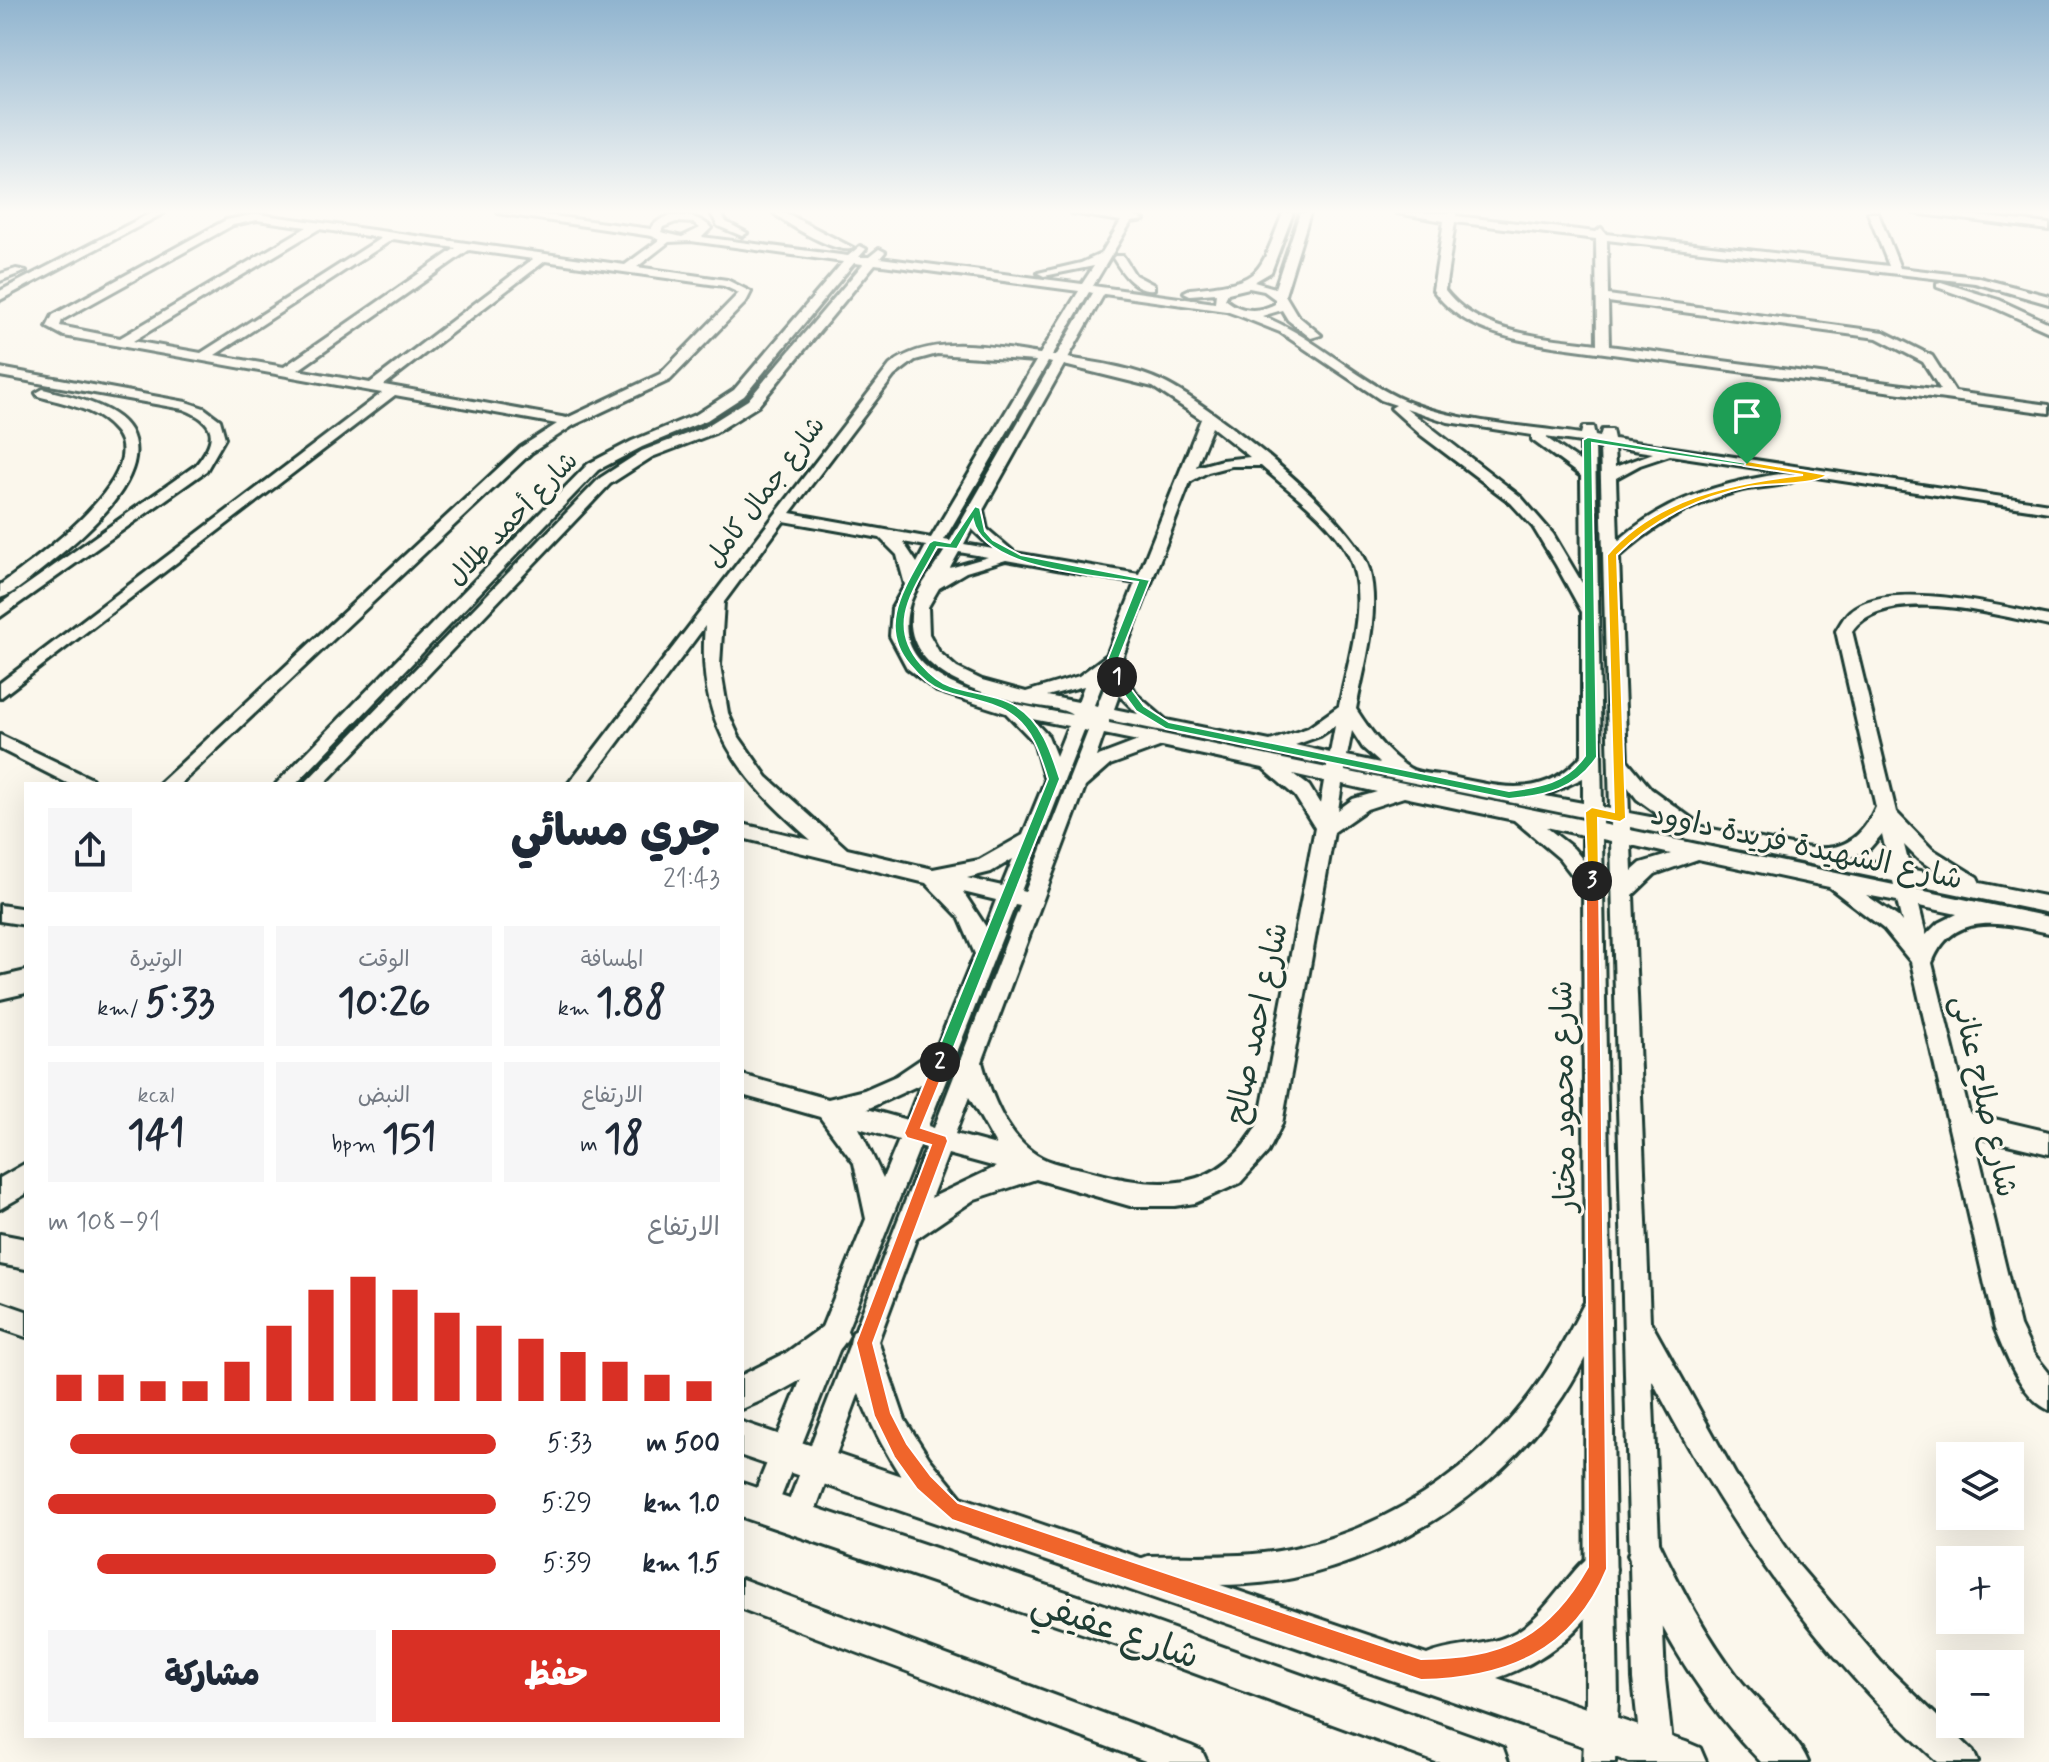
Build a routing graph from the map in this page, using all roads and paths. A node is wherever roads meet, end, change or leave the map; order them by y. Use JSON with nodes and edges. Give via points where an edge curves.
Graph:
{"nodes":[{"id":1,"x":102,"y":295,"type":"edge"},
{"id":2,"x":200,"y":295,"type":"edge"},
{"id":3,"x":299,"y":295,"type":"edge"},
{"id":4,"x":396,"y":295,"type":"edge"},
{"id":5,"x":493,"y":295,"type":"edge"},
{"id":6,"x":744,"y":295,"type":"edge"},
{"id":7,"x":825,"y":295,"type":"edge"},
{"id":8,"x":843,"y":295,"type":"edge"},
{"id":9,"x":1058,"y":295,"type":"edge"},
{"id":10,"x":1089,"y":295,"type":"edge"},
{"id":11,"x":1134,"y":295,"type":"edge"},
{"id":12,"x":1168,"y":295,"type":"edge"},
{"id":13,"x":1221,"y":295,"type":"edge"},
{"id":14,"x":1276,"y":295,"type":"edge"},
{"id":15,"x":1443,"y":295,"type":"edge"},
{"id":16,"x":1973,"y":295,"type":"edge"},
{"id":17,"x":1280,"y":298,"type":"junction"},
{"id":18,"x":1602,"y":298,"type":"joint"},
{"id":19,"x":1228,"y":308,"type":"junction"},
{"id":20,"x":1243,"y":313,"type":"junction"},
{"id":21,"x":1078,"y":314,"type":"junction"},
{"id":22,"x":2049,"y":328,"type":"edge"},
{"id":23,"x":1064,"y":339,"type":"junction"},
{"id":24,"x":122,"y":342,"type":"junction"},
{"id":25,"x":1603,"y":349,"type":"junction"},
{"id":26,"x":998,"y":354,"type":"junction"},
{"id":27,"x":203,"y":357,"type":"junction"},
{"id":28,"x":1050,"y":362,"type":"junction"},
{"id":29,"x":1107,"y":370,"type":"junction"},
{"id":30,"x":0,"y":372,"type":"edge"},
{"id":31,"x":286,"y":372,"type":"junction"},
{"id":32,"x":0,"y":385,"type":"edge"},
{"id":33,"x":1036,"y":386,"type":"junction"},
{"id":34,"x":373,"y":387,"type":"junction"},
{"id":35,"x":392,"y":391,"type":"junction"},
{"id":36,"x":1951,"y":396,"type":"junction"},
{"id":37,"x":1386,"y":397,"type":"junction"},
{"id":38,"x":2049,"y":409,"type":"edge"},
{"id":39,"x":1208,"y":419,"type":"junction"},
{"id":40,"x":569,"y":422,"type":"junction"},
{"id":41,"x":1527,"y":431,"type":"junction"},
{"id":42,"x":1597,"y":436,"type":"junction"},
{"id":43,"x":1671,"y":452,"type":"junction"},
{"id":44,"x":1261,"y":462,"type":"junction"},
{"id":45,"x":1598,"y":474,"type":"junction"},
{"id":46,"x":1823,"y":475,"type":"junction"},
{"id":47,"x":1185,"y":479,"type":"junction"},
{"id":48,"x":2049,"y":497,"type":"edge"},
{"id":49,"x":966,"y":507,"type":"junction"},
{"id":50,"x":2049,"y":508,"type":"edge"},
{"id":51,"x":780,"y":516,"type":"junction"},
{"id":52,"x":884,"y":534,"type":"junction"},
{"id":53,"x":934,"y":543,"type":"junction"},
{"id":54,"x":953,"y":546,"type":"junction"},
{"id":55,"x":1612,"y":555,"type":"junction"},
{"id":56,"x":1019,"y":558,"type":"junction"},
{"id":57,"x":1144,"y":580,"type":"junction"},
{"id":58,"x":920,"y":585,"type":"junction"},
{"id":59,"x":0,"y":593,"type":"edge"},
{"id":60,"x":466,"y":599,"type":"junction"},
{"id":61,"x":717,"y":600,"type":"junction"},
{"id":62,"x":488,"y":602,"type":"junction"},
{"id":63,"x":1589,"y":611,"type":"junction"},
{"id":64,"x":0,"y":612,"type":"edge"},
{"id":65,"x":2049,"y":621,"type":"edge"},
{"id":66,"x":1110,"y":669,"type":"junction"},
{"id":67,"x":0,"y":692,"type":"edge"},
{"id":68,"x":1015,"y":702,"type":"junction"},
{"id":69,"x":1347,"y":709,"type":"junction"},
{"id":70,"x":1090,"y":718,"type":"junction"},
{"id":71,"x":1164,"y":733,"type":"junction"},
{"id":72,"x":0,"y":741,"type":"edge"},
{"id":73,"x":1268,"y":754,"type":"junction"},
{"id":74,"x":1591,"y":757,"type":"junction"},
{"id":75,"x":1618,"y":761,"type":"junction"},
{"id":76,"x":1336,"y":768,"type":"junction"},
{"id":77,"x":81,"y":782,"type":"edge"},
{"id":78,"x":170,"y":782,"type":"edge"},
{"id":79,"x":287,"y":782,"type":"edge"},
{"id":80,"x":315,"y":782,"type":"edge"},
{"id":81,"x":579,"y":782,"type":"edge"},
{"id":82,"x":1064,"y":782,"type":"junction"},
{"id":83,"x":1407,"y":783,"type":"junction"},
{"id":84,"x":1509,"y":804,"type":"junction"},
{"id":85,"x":1884,"y":810,"type":"junction"},
{"id":86,"x":1592,"y":821,"type":"junction"},
{"id":87,"x":1620,"y":827,"type":"junction"},
{"id":88,"x":1325,"y":828,"type":"junction"},
{"id":89,"x":744,"y":831,"type":"edge"},
{"id":90,"x":1029,"y":841,"type":"junction"},
{"id":91,"x":1705,"y":844,"type":"junction"},
{"id":92,"x":841,"y":855,"type":"junction"},
{"id":93,"x":1817,"y":867,"type":"junction"},
{"id":94,"x":929,"y":876,"type":"junction"},
{"id":95,"x":1902,"y":885,"type":"junction"},
{"id":96,"x":1592,"y":887,"type":"junction"},
{"id":97,"x":1623,"y":892,"type":"junction"},
{"id":98,"x":1007,"y":895,"type":"junction"},
{"id":99,"x":1031,"y":901,"type":"junction"},
{"id":100,"x":1990,"y":903,"type":"junction"},
{"id":101,"x":2049,"y":905,"type":"edge"},
{"id":102,"x":0,"y":913,"type":"edge"},
{"id":103,"x":24,"y":917,"type":"edge"},
{"id":104,"x":2049,"y":925,"type":"edge"},
{"id":105,"x":984,"y":952,"type":"junction"},
{"id":106,"x":1921,"y":965,"type":"junction"},
{"id":107,"x":0,"y":977,"type":"edge"},
{"id":108,"x":24,"y":982,"type":"edge"},
{"id":109,"x":24,"y":982,"type":"edge"},
{"id":110,"x":0,"y":988,"type":"edge"},
{"id":111,"x":944,"y":1054,"type":"junction"},
{"id":112,"x":971,"y":1061,"type":"junction"},
{"id":113,"x":744,"y":1086,"type":"edge"},
{"id":114,"x":826,"y":1109,"type":"junction"},
{"id":115,"x":1958,"y":1121,"type":"junction"},
{"id":116,"x":912,"y":1133,"type":"junction"},
{"id":117,"x":940,"y":1141,"type":"junction"},
{"id":118,"x":2049,"y":1143,"type":"edge"},
{"id":119,"x":1036,"y":1169,"type":"junction"},
{"id":120,"x":24,"y":1178,"type":"edge"},
{"id":121,"x":0,"y":1195,"type":"edge"},
{"id":122,"x":876,"y":1223,"type":"junction"},
{"id":123,"x":905,"y":1233,"type":"junction"},
{"id":124,"x":0,"y":1249,"type":"edge"},
{"id":125,"x":24,"y":1254,"type":"edge"},
{"id":126,"x":1597,"y":1305,"type":"junction"},
{"id":127,"x":0,"y":1315,"type":"edge"},
{"id":128,"x":24,"y":1323,"type":"edge"},
{"id":129,"x":1638,"y":1326,"type":"junction"},
{"id":130,"x":849,"y":1339,"type":"junction"},
{"id":131,"x":744,"y":1392,"type":"edge"},
{"id":132,"x":2049,"y":1396,"type":"edge"},
{"id":133,"x":744,"y":1440,"type":"edge"},
{"id":134,"x":801,"y":1458,"type":"junction"},
{"id":135,"x":752,"y":1503,"type":"edge"},
{"id":136,"x":952,"y":1511,"type":"junction"},
{"id":137,"x":797,"y":1519,"type":"junction"},
{"id":138,"x":1646,"y":1555,"type":"junction"},
{"id":139,"x":1598,"y":1569,"type":"junction"},
{"id":140,"x":1133,"y":1572,"type":"junction"},
{"id":141,"x":744,"y":1595,"type":"edge"},
{"id":142,"x":1421,"y":1669,"type":"junction"},
{"id":143,"x":1600,"y":1747,"type":"edge"},
{"id":144,"x":1667,"y":1759,"type":"edge"},
{"id":145,"x":1191,"y":1762,"type":"edge"},
{"id":146,"x":1489,"y":1762,"type":"edge"},
{"id":147,"x":1789,"y":1762,"type":"edge"},
{"id":148,"x":1962,"y":1762,"type":"edge"}],
"edges":[{"from":1,"to":24,"type":"street","via":[[53,323],[57,330]]},
{"from":2,"to":24,"type":"street"},
{"from":3,"to":27,"type":"street"},
{"from":4,"to":31,"type":"street"},
{"from":5,"to":34,"type":"street"},
{"from":6,"to":40,"type":"street","via":[[665,377]]},
{"from":7,"to":60,"type":"street","name":"شارع أحمد طلال","via":[[739,393],[702,417],[593,467]]},
{"from":8,"to":62,"type":"street","name":"شارع أحمد طلال","via":[[753,403],[710,430],[647,454],[605,481]]},
{"from":9,"to":21,"type":"street"},
{"from":10,"to":21,"type":"street","name":"شارع الشهيدة فريدة داوود"},
{"from":11,"to":21,"type":"street"},
{"from":12,"to":19,"type":"street"},
{"from":13,"to":19,"type":"street","via":[[1219,300]]},
{"from":14,"to":17,"type":"street"},
{"from":15,"to":25,"type":"street","via":[[1454,309],[1506,333]]},
{"from":16,"to":22,"type":"street"},
{"from":17,"to":20,"type":"street","via":[[1270,312]]},
{"from":17,"to":42,"type":"street","via":[[1309,331],[1411,397]]},
{"from":18,"to":25,"type":"street"},
{"from":18,"to":36,"type":"street","via":[[1880,335],[1928,359]]},
{"from":19,"to":20,"type":"street"},
{"from":20,"to":37,"type":"street","via":[[1284,329]]},
{"from":21,"to":23,"type":"street","name":"شارع الشهيدة فريدة داوود"},
{"from":23,"to":26,"type":"street"},
{"from":23,"to":28,"type":"street","name":"شارع الشهيدة فريدة داوود"},
{"from":23,"to":29,"type":"street"},
{"from":24,"to":27,"type":"street"},
{"from":25,"to":36,"type":"street"},
{"from":26,"to":28,"type":"street","name":"شارع جمال كامل"},
{"from":26,"to":33,"type":"street"},
{"from":26,"to":51,"type":"street","name":"شارع جمال كامل","via":[[935,350],[896,365]]},
{"from":27,"to":31,"type":"street"},
{"from":28,"to":29,"type":"street","name":"شارع جمال كامل"},
{"from":28,"to":33,"type":"street","name":"شارع الشهيدة فريدة داوود"},
{"from":29,"to":33,"type":"street"},
{"from":29,"to":39,"type":"street","via":[[1156,383]]},
{"from":30,"to":64,"type":"street","via":[[186,406],[211,417],[220,434],[201,468]]},
{"from":31,"to":34,"type":"street"},
{"from":32,"to":59,"type":"street","via":[[100,409],[116,418],[129,444],[122,478],[95,516]]},
{"from":33,"to":49,"type":"street","name":"شارع الشهيدة فريدة داوود"},
{"from":34,"to":35,"type":"street"},
{"from":35,"to":40,"type":"street"},
{"from":35,"to":67,"type":"street"},
{"from":36,"to":38,"type":"street"},
{"from":37,"to":41,"type":"street","via":[[1448,418]]},
{"from":37,"to":63,"type":"street","via":[[1531,515],[1554,545]]},
{"from":39,"to":44,"type":"street"},
{"from":39,"to":47,"type":"street"},
{"from":40,"to":78,"type":"street","via":[[526,450]]},
{"from":41,"to":42,"type":"street"},
{"from":41,"to":45,"type":"street"},
{"from":42,"to":43,"type":"street"},
{"from":42,"to":45,"type":"street","name":"شارع محمود مختار"},
{"from":42,"to":48,"type":"street"},
{"from":43,"to":45,"type":"street"},
{"from":43,"to":46,"type":"street"},
{"from":44,"to":47,"type":"street","via":[[1226,462]]},
{"from":44,"to":69,"type":"street","via":[[1334,524],[1362,570],[1364,610]]},
{"from":45,"to":55,"type":"street","name":"شارع محمود مختار"},
{"from":45,"to":63,"type":"street","name":"شارع محمود مختار"},
{"from":46,"to":50,"type":"street"},
{"from":46,"to":55,"type":"street","via":[[1747,484],[1682,504],[1631,535]]},
{"from":47,"to":57,"type":"street"},
{"from":49,"to":52,"type":"street","via":[[919,527]]},
{"from":49,"to":53,"type":"street","name":"شارع الشهيدة فريدة داوود"},
{"from":49,"to":54,"type":"street","name":"شارع الشهيدة فريدة داوود"},
{"from":49,"to":56,"type":"street","via":[[989,542]]},
{"from":51,"to":52,"type":"street"},
{"from":51,"to":61,"type":"street","name":"شارع جمال كامل"},
{"from":52,"to":53,"type":"street"},
{"from":52,"to":58,"type":"street","via":[[904,551]]},
{"from":53,"to":54,"type":"street"},
{"from":53,"to":58,"type":"street","name":"شارع الشهيدة فريدة داوود"},
{"from":54,"to":56,"type":"street"},
{"from":54,"to":58,"type":"street","name":"شارع الشهيدة فريدة داوود"},
{"from":55,"to":75,"type":"street","name":"شارع محمود مختار"},
{"from":56,"to":57,"type":"street"},
{"from":56,"to":58,"type":"street","via":[[970,566]]},
{"from":57,"to":66,"type":"street"},
{"from":58,"to":68,"type":"street","name":"شارع الشهيدة فريدة داوود","via":[[897,622],[903,651],[913,664],[943,687]]},
{"from":60,"to":62,"type":"street"},
{"from":60,"to":79,"type":"street","name":"شارع أحمد طلال"},
{"from":61,"to":81,"type":"street","name":"شارع جمال كامل"},
{"from":61,"to":92,"type":"street","via":[[713,685],[732,744],[759,781]]},
{"from":62,"to":80,"type":"street","name":"شارع أحمد طلال"},
{"from":63,"to":74,"type":"street","name":"شارع محمود مختار"},
{"from":65,"to":85,"type":"street","name":"شارع صلاح عنانى","via":[[1908,600],[1870,605],[1848,620],[1844,631],[1849,661]]},
{"from":66,"to":68,"type":"street"},
{"from":66,"to":70,"type":"street"},
{"from":66,"to":71,"type":"street"},
{"from":68,"to":70,"type":"street","name":"شارع الشهيدة فريدة داوود"},
{"from":68,"to":82,"type":"street"},
{"from":69,"to":73,"type":"street"},
{"from":69,"to":76,"type":"street","name":"شارع احمد صالح"},
{"from":69,"to":83,"type":"street","via":[[1369,744]]},
{"from":70,"to":71,"type":"street","name":"شارع الشهيدة فريدة داوود"},
{"from":70,"to":82,"type":"street"},
{"from":71,"to":73,"type":"street","name":"شارع الشهيدة فريدة داوود"},
{"from":71,"to":82,"type":"street"},
{"from":72,"to":77,"type":"street"},
{"from":73,"to":76,"type":"street","name":"شارع الشهيدة فريدة داوود"},
{"from":73,"to":88,"type":"street","via":[[1302,791]]},
{"from":74,"to":84,"type":"street","via":[[1561,784]]},
{"from":74,"to":86,"type":"street","name":"شارع محمود مختار"},
{"from":75,"to":87,"type":"street","name":"شارع محمود مختار"},
{"from":75,"to":91,"type":"street","via":[[1661,809]]},
{"from":76,"to":83,"type":"street","name":"شارع الشهيدة فريدة داوود"},
{"from":76,"to":88,"type":"street","name":"شارع احمد صالح"},
{"from":82,"to":90,"type":"street"},
{"from":82,"to":99,"type":"street"},
{"from":83,"to":84,"type":"street","name":"شارع الشهيدة فريدة داوود"},
{"from":83,"to":88,"type":"street","via":[[1360,804]]},
{"from":84,"to":86,"type":"street","name":"شارع الشهيدة فريدة داوود"},
{"from":84,"to":96,"type":"street","via":[[1566,853]]},
{"from":85,"to":93,"type":"street","via":[[1871,838]]},
{"from":85,"to":95,"type":"street","name":"شارع صلاح عنانى"},
{"from":85,"to":100,"type":"street","via":[[1925,854]]},
{"from":86,"to":87,"type":"street","name":"شارع الشهيدة فريدة داوود"},
{"from":86,"to":96,"type":"street","name":"شارع محمود مختار"},
{"from":87,"to":91,"type":"street","name":"شارع الشهيدة فريدة داوود"},
{"from":87,"to":97,"type":"street","name":"شارع محمود مختار"},
{"from":88,"to":119,"type":"street","name":"شارع احمد صالح","via":[[1270,1124],[1248,1162],[1207,1189],[1156,1198]]},
{"from":89,"to":92,"type":"street"},
{"from":90,"to":94,"type":"street","via":[[984,867]]},
{"from":90,"to":98,"type":"street"},
{"from":91,"to":93,"type":"street","name":"شارع الشهيدة فريدة داوود"},
{"from":91,"to":97,"type":"street","via":[[1656,864]]},
{"from":92,"to":94,"type":"street"},
{"from":93,"to":95,"type":"street","name":"شارع الشهيدة فريدة داوود"},
{"from":93,"to":106,"type":"street","via":[[1880,914]]},
{"from":94,"to":98,"type":"street"},
{"from":94,"to":105,"type":"street","via":[[966,908]]},
{"from":95,"to":100,"type":"street","name":"شارع الشهيدة فريدة داوود"},
{"from":95,"to":106,"type":"street","name":"شارع صلاح عنانى"},
{"from":96,"to":126,"type":"street","name":"شارع محمود مختار"},
{"from":97,"to":129,"type":"street","name":"شارع محمود مختار"},
{"from":98,"to":99,"type":"street"},
{"from":98,"to":105,"type":"street"},
{"from":99,"to":112,"type":"street"},
{"from":100,"to":101,"type":"street","name":"شارع الشهيدة فريدة داوود"},
{"from":100,"to":104,"type":"street","name":"شارع الشهيدة فريدة داوود"},
{"from":100,"to":106,"type":"street","via":[[1937,934]]},
{"from":102,"to":103,"type":"street"},
{"from":105,"to":111,"type":"street"},
{"from":106,"to":115,"type":"street","name":"شارع صلاح عنانى"},
{"from":107,"to":108,"type":"street"},
{"from":109,"to":110,"type":"street"},
{"from":111,"to":114,"type":"street","via":[[891,1091]]},
{"from":111,"to":116,"type":"street"},
{"from":112,"to":117,"type":"street"},
{"from":112,"to":119,"type":"street","via":[[989,1120]]},
{"from":113,"to":114,"type":"street"},
{"from":114,"to":116,"type":"street"},
{"from":114,"to":122,"type":"street","via":[[849,1130],[865,1157],[875,1189]]},
{"from":115,"to":118,"type":"street"},
{"from":115,"to":132,"type":"street","name":"شارع صلاح عنانى","via":[[2008,1329]]},
{"from":116,"to":117,"type":"street"},
{"from":116,"to":122,"type":"street"},
{"from":117,"to":119,"type":"street","name":"شارع احمد صالح"},
{"from":117,"to":123,"type":"street"},
{"from":119,"to":123,"type":"street","via":[[1000,1175],[966,1189]]},
{"from":120,"to":121,"type":"street"},
{"from":122,"to":130,"type":"street"},
{"from":123,"to":130,"type":"street"},
{"from":124,"to":125,"type":"street"},
{"from":126,"to":139,"type":"street","name":"شارع محمود مختار"},
{"from":126,"to":140,"type":"street","via":[[1563,1370],[1523,1422],[1478,1470],[1424,1511],[1362,1543],[1292,1564]]},
{"from":127,"to":128,"type":"street"},
{"from":129,"to":138,"type":"street","name":"شارع محمود مختار"},
{"from":129,"to":148,"type":"street","via":[[1736,1503],[1789,1579],[1852,1655]]},
{"from":130,"to":131,"type":"street"},
{"from":130,"to":134,"type":"street"},
{"from":130,"to":134,"type":"street"},
{"from":130,"to":136,"type":"street","via":[[895,1439]]},
{"from":133,"to":134,"type":"street","name":"شارع عفيفي"},
{"from":134,"to":135,"type":"street"},
{"from":134,"to":136,"type":"street","name":"شارع عفيفي"},
{"from":134,"to":137,"type":"street"},
{"from":135,"to":137,"type":"street","name":"شارع عفيفي"},
{"from":136,"to":140,"type":"street","name":"شارع عفيفي"},
{"from":137,"to":146,"type":"street","name":"شارع عفيفي","via":[[1123,1629]]},
{"from":138,"to":144,"type":"street","name":"شارع محمود مختار","via":[[1649,1679]]},
{"from":138,"to":147,"type":"street","via":[[1672,1614],[1709,1673]]},
{"from":139,"to":142,"type":"street","via":[[1577,1606],[1547,1636],[1510,1657],[1467,1669]]},
{"from":139,"to":143,"type":"street","name":"شارع محمود مختار"},
{"from":140,"to":142,"type":"street","name":"شارع عفيفي"},
{"from":141,"to":145,"type":"street"},
{"from":142,"to":143,"type":"street","name":"شارع عفيفي"},
{"from":143,"to":144,"type":"street","name":"شارع عفيفي"}]}
